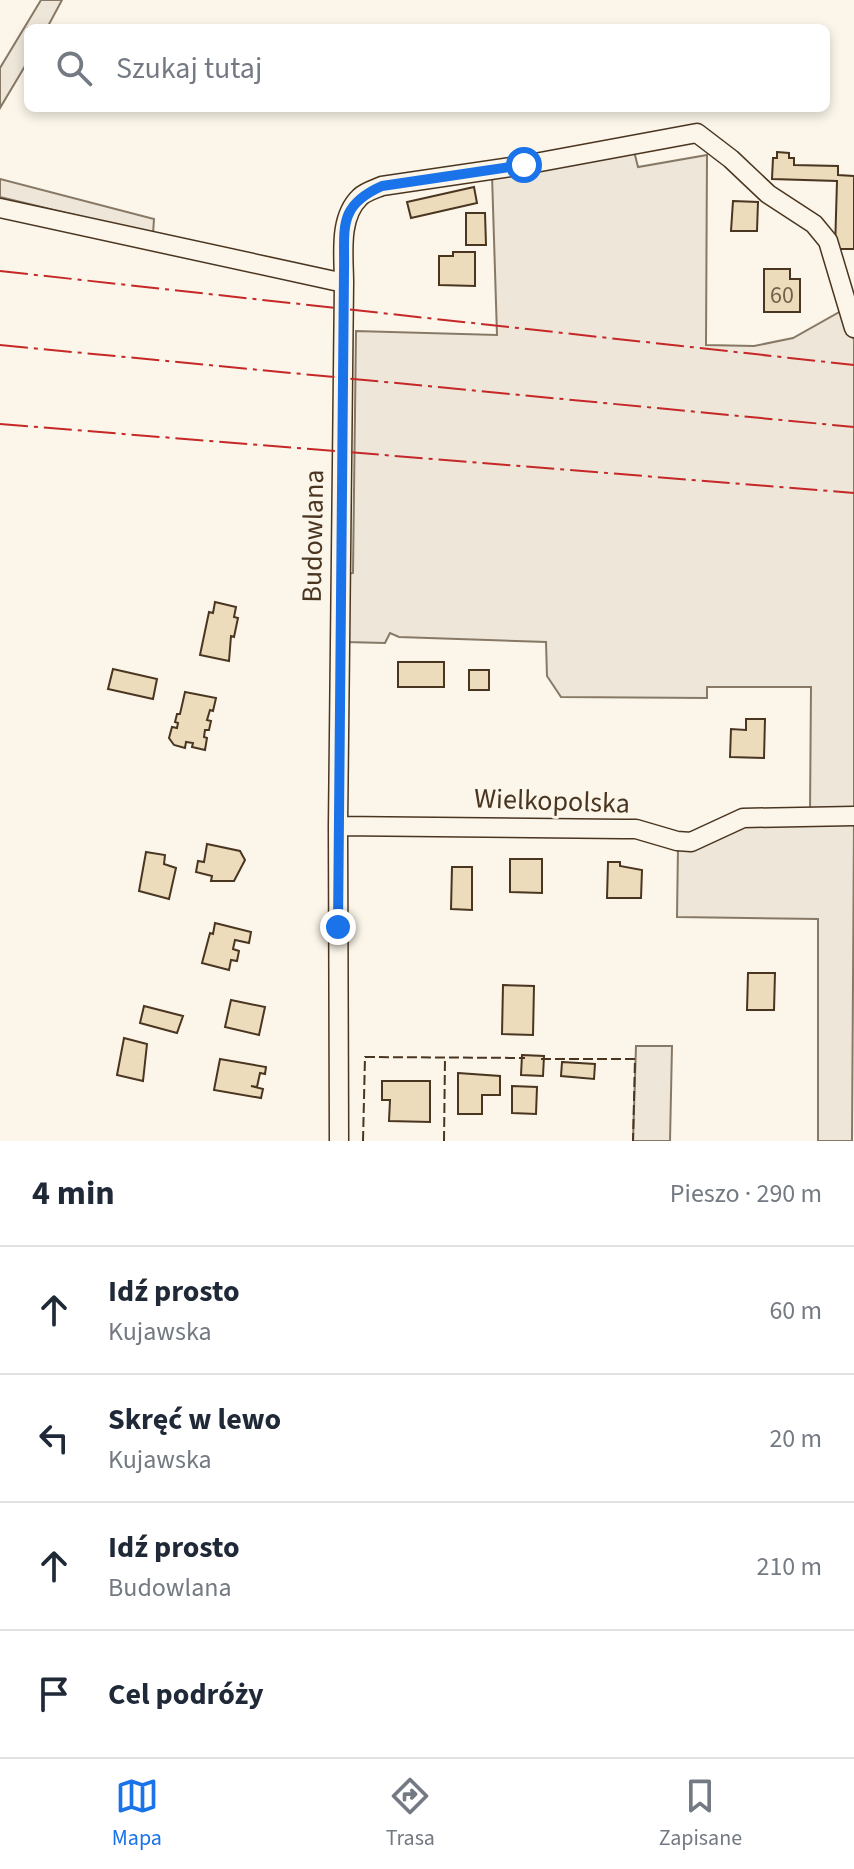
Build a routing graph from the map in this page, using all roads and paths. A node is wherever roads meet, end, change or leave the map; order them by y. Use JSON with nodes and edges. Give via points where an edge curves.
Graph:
{"nodes":[{"id":1,"x":0,"y":208,"type":"edge"},
{"id":2,"x":344,"y":283,"type":"junction"},
{"id":3,"x":854,"y":328,"type":"edge"},
{"id":4,"x":854,"y":816,"type":"edge"},
{"id":5,"x":338,"y":826,"type":"junction"},
{"id":6,"x":339,"y":1141,"type":"edge"}],
"edges":[{"from":1,"to":2,"type":"street"},
{"from":2,"to":3,"type":"street","name":"Budowlana","via":[[348,212],[361,195],[382,186],[697,133],[768,194],[814,224],[828,241]]},
{"from":2,"to":5,"type":"street","name":"Budowlana"},
{"from":4,"to":5,"type":"street","name":"Wielkopolska","via":[[743,818],[691,842],[636,829]]},
{"from":5,"to":6,"type":"street","name":"Budowlana"}]}
